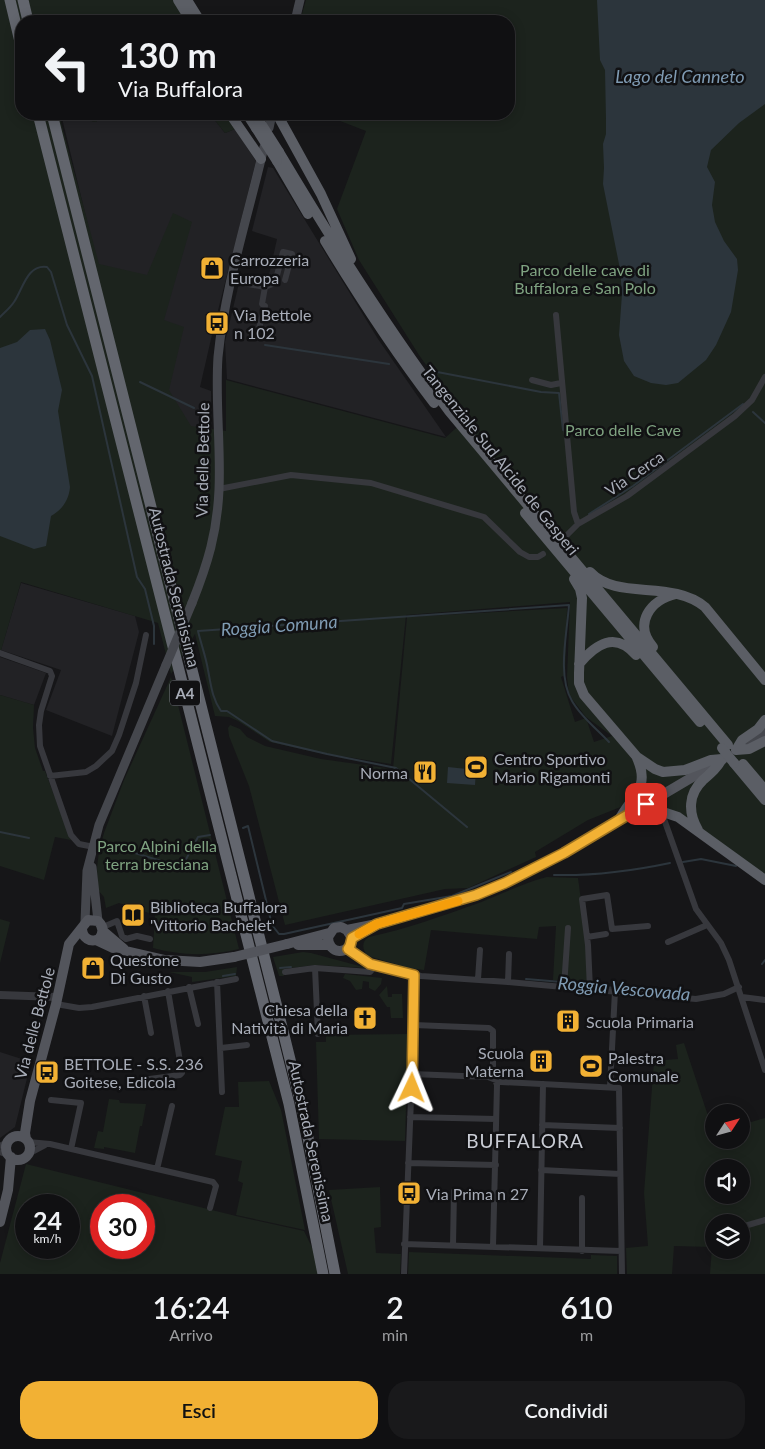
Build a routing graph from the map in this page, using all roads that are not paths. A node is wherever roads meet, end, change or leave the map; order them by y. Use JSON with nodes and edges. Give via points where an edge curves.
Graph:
{"nodes":[{"id":1,"x":10,"y":0,"type":"edge"},
{"id":2,"x":23,"y":0,"type":"edge"},
{"id":3,"x":173,"y":0,"type":"edge"},
{"id":4,"x":178,"y":0,"type":"edge"},
{"id":5,"x":187,"y":0,"type":"edge"},
{"id":6,"x":300,"y":0,"type":"edge"},
{"id":7,"x":27,"y":15,"type":"edge"},
{"id":8,"x":182,"y":15,"type":"edge"},
{"id":9,"x":187,"y":15,"type":"edge"},
{"id":10,"x":196,"y":15,"type":"edge"},
{"id":11,"x":296,"y":15,"type":"edge"},
{"id":12,"x":15,"y":21,"type":"edge"},
{"id":13,"x":40,"y":120,"type":"edge"},
{"id":14,"x":54,"y":120,"type":"edge"},
{"id":15,"x":234,"y":120,"type":"edge"},
{"id":16,"x":256,"y":120,"type":"edge"},
{"id":17,"x":270,"y":120,"type":"edge"},
{"id":18,"x":280,"y":120,"type":"edge"},
{"id":19,"x":268,"y":128,"type":"dead end"},
{"id":20,"x":264,"y":147,"type":"dead end"},
{"id":21,"x":278,"y":156,"type":"junction"},
{"id":22,"x":261,"y":159,"type":"junction"},
{"id":23,"x":285,"y":280,"type":"dead end"},
{"id":24,"x":232,"y":281,"type":"junction"},
{"id":25,"x":265,"y":287,"type":"junction"},
{"id":26,"x":377,"y":310,"type":"junction"},
{"id":27,"x":556,"y":315,"type":"dead end"},
{"id":28,"x":259,"y":328,"type":"dead end"},
{"id":29,"x":765,"y":378,"type":"edge"},
{"id":30,"x":532,"y":380,"type":"dead end"},
{"id":31,"x":561,"y":383,"type":"junction"},
{"id":32,"x":219,"y":489,"type":"junction"},
{"id":33,"x":578,"y":524,"type":"junction"},
{"id":34,"x":546,"y":533,"type":"junction"},
{"id":35,"x":564,"y":538,"type":"dead end"},
{"id":36,"x":543,"y":554,"type":"dead end"},
{"id":37,"x":680,"y":594,"type":"junction"},
{"id":38,"x":146,"y":635,"type":"dead end"},
{"id":39,"x":0,"y":653,"type":"edge"},
{"id":40,"x":579,"y":664,"type":"junction"},
{"id":41,"x":764,"y":678,"type":"edge"},
{"id":42,"x":679,"y":698,"type":"junction"},
{"id":43,"x":690,"y":700,"type":"junction"},
{"id":44,"x":765,"y":720,"type":"edge"},
{"id":45,"x":765,"y":734,"type":"edge"},
{"id":46,"x":765,"y":741,"type":"edge"},
{"id":47,"x":732,"y":753,"type":"junction"},
{"id":48,"x":637,"y":757,"type":"junction"},
{"id":49,"x":722,"y":759,"type":"junction"},
{"id":50,"x":50,"y":776,"type":"junction"},
{"id":51,"x":749,"y":781,"type":"junction"},
{"id":52,"x":765,"y":790,"type":"edge"},
{"id":53,"x":765,"y":800,"type":"edge"},
{"id":54,"x":765,"y":808,"type":"edge"},
{"id":55,"x":651,"y":812,"type":"junction"},
{"id":56,"x":631,"y":813,"type":"junction"},
{"id":57,"x":619,"y":820,"type":"junction"},
{"id":58,"x":699,"y":831,"type":"junction"},
{"id":59,"x":94,"y":846,"type":"junction"},
{"id":60,"x":91,"y":857,"type":"junction"},
{"id":61,"x":765,"y":880,"type":"edge"},
{"id":62,"x":707,"y":925,"type":"junction"},
{"id":63,"x":101,"y":926,"type":"junction"},
{"id":64,"x":648,"y":926,"type":"dead end"},
{"id":65,"x":568,"y":928,"type":"dead end"},
{"id":66,"x":87,"y":932,"type":"junction"},
{"id":67,"x":330,"y":933,"type":"junction"},
{"id":68,"x":350,"y":934,"type":"junction"},
{"id":69,"x":606,"y":934,"type":"dead end"},
{"id":70,"x":587,"y":937,"type":"junction"},
{"id":71,"x":150,"y":939,"type":"dead end"},
{"id":72,"x":668,"y":942,"type":"dead end"},
{"id":73,"x":287,"y":944,"type":"junction"},
{"id":74,"x":329,"y":945,"type":"junction"},
{"id":75,"x":348,"y":949,"type":"junction"},
{"id":76,"x":124,"y":950,"type":"junction"},
{"id":77,"x":480,"y":950,"type":"dead end"},
{"id":78,"x":510,"y":954,"type":"dead end"},
{"id":79,"x":376,"y":965,"type":"junction"},
{"id":80,"x":315,"y":968,"type":"junction"},
{"id":81,"x":284,"y":972,"type":"dead end"},
{"id":82,"x":414,"y":975,"type":"junction"},
{"id":83,"x":236,"y":979,"type":"dead end"},
{"id":84,"x":478,"y":979,"type":"junction"},
{"id":85,"x":217,"y":982,"type":"junction"},
{"id":86,"x":508,"y":982,"type":"junction"},
{"id":87,"x":590,"y":986,"type":"junction"},
{"id":88,"x":190,"y":987,"type":"junction"},
{"id":89,"x":564,"y":987,"type":"junction"},
{"id":90,"x":739,"y":987,"type":"junction"},
{"id":91,"x":615,"y":991,"type":"junction"},
{"id":92,"x":168,"y":992,"type":"junction"},
{"id":93,"x":0,"y":995,"type":"edge"},
{"id":94,"x":144,"y":996,"type":"junction"},
{"id":95,"x":742,"y":997,"type":"junction"},
{"id":96,"x":57,"y":1000,"type":"junction"},
{"id":97,"x":765,"y":1000,"type":"edge"},
{"id":98,"x":198,"y":1024,"type":"dead end"},
{"id":99,"x":414,"y":1025,"type":"junction"},
{"id":100,"x":151,"y":1033,"type":"dead end"},
{"id":101,"x":318,"y":1034,"type":"dead end"},
{"id":102,"x":247,"y":1046,"type":"dead end"},
{"id":103,"x":221,"y":1048,"type":"junction"},
{"id":104,"x":765,"y":1070,"type":"edge"},
{"id":105,"x":412,"y":1074,"type":"junction"},
{"id":106,"x":495,"y":1079,"type":"junction"},
{"id":107,"x":142,"y":1080,"type":"dead end"},
{"id":108,"x":543,"y":1084,"type":"junction"},
{"id":109,"x":610,"y":1087,"type":"junction"},
{"id":110,"x":222,"y":1092,"type":"dead end"},
{"id":111,"x":50,"y":1100,"type":"dead end"},
{"id":112,"x":30,"y":1101,"type":"junction"},
{"id":113,"x":172,"y":1106,"type":"dead end"},
{"id":114,"x":410,"y":1117,"type":"junction"},
{"id":115,"x":496,"y":1119,"type":"junction"},
{"id":116,"x":542,"y":1125,"type":"junction"},
{"id":117,"x":620,"y":1128,"type":"junction"},
{"id":118,"x":8,"y":1141,"type":"edge"},
{"id":119,"x":27,"y":1141,"type":"junction"},
{"id":120,"x":48,"y":1144,"type":"junction"},
{"id":121,"x":71,"y":1149,"type":"junction"},
{"id":122,"x":6,"y":1155,"type":"edge"},
{"id":123,"x":25,"y":1156,"type":"junction"},
{"id":124,"x":408,"y":1163,"type":"junction"},
{"id":125,"x":496,"y":1165,"type":"junction"},
{"id":126,"x":157,"y":1169,"type":"junction"},
{"id":127,"x":542,"y":1170,"type":"junction"},
{"id":128,"x":620,"y":1174,"type":"junction"},
{"id":129,"x":8,"y":1190,"type":"junction"},
{"id":130,"x":454,"y":1191,"type":"dead end"},
{"id":131,"x":582,"y":1198,"type":"dead end"},
{"id":132,"x":210,"y":1208,"type":"dead end"},
{"id":133,"x":765,"y":1220,"type":"edge"},
{"id":134,"x":0,"y":1222,"type":"edge"},
{"id":135,"x":750,"y":1224,"type":"edge"},
{"id":136,"x":404,"y":1244,"type":"junction"},
{"id":137,"x":452,"y":1245,"type":"junction"},
{"id":138,"x":493,"y":1246,"type":"junction"},
{"id":139,"x":540,"y":1248,"type":"junction"},
{"id":140,"x":582,"y":1251,"type":"junction"},
{"id":141,"x":621,"y":1251,"type":"junction"},
{"id":142,"x":323,"y":1274,"type":"edge"},
{"id":143,"x":335,"y":1274,"type":"edge"},
{"id":144,"x":404,"y":1274,"type":"edge"},
{"id":145,"x":622,"y":1274,"type":"edge"}],
"edges":[{"from":1,"to":12,"type":"highway"},
{"from":2,"to":7,"type":"highway"},
{"from":3,"to":8,"type":"highway"},
{"from":4,"to":9,"type":"highway"},
{"from":5,"to":10,"type":"highway"},
{"from":6,"to":11,"type":"main road"},
{"from":13,"to":142,"type":"highway","name":"Autostrada Serenissima","number":"A4","via":[[288,1104]]},
{"from":14,"to":143,"type":"highway","name":"Autostrada Serenissima","number":"A4","via":[[288,1048]]},
{"from":15,"to":22,"type":"highway"},
{"from":16,"to":21,"type":"highway","name":"Tangenziale Sud Alcide de Gasperi","bridge":true},
{"from":17,"to":19,"type":"main road"},
{"from":18,"to":26,"type":"highway","via":[[321,194],[348,255],[374,295]]},
{"from":20,"to":22,"type":"main road","name":"Via delle Bettole"},
{"from":21,"to":26,"type":"highway","name":"Tangenziale Sud Alcide de Gasperi"},
{"from":21,"to":34,"type":"highway","name":"Tangenziale Sud Alcide de Gasperi","via":[[347,276],[409,370],[450,423]]},
{"from":22,"to":24,"type":"main road","name":"Via delle Bettole"},
{"from":23,"to":25,"type":"street","via":[[292,254],[283,252],[275,283]]},
{"from":24,"to":25,"type":"street"},
{"from":24,"to":32,"type":"main road","name":"Via delle Bettole","via":[[218,360]]},
{"from":25,"to":28,"type":"street","via":[[262,304],[265,306]]},
{"from":26,"to":34,"type":"highway","name":"Tangenziale Sud Alcide de Gasperi","via":[[449,411]]},
{"from":27,"to":31,"type":"street"},
{"from":29,"to":33,"type":"street","name":"Via Cerca","via":[[752,400],[735,416],[634,491]]},
{"from":30,"to":31,"type":"street","via":[[552,385]]},
{"from":31,"to":33,"type":"street","via":[[574,512]]},
{"from":32,"to":36,"type":"street","via":[[291,475],[371,483],[484,517],[529,558]]},
{"from":32,"to":59,"type":"main road","name":"Via delle Bettole","bridge":true,"via":[[210,556],[99,825]]},
{"from":33,"to":35,"type":"street","name":"Via Cerca"},
{"from":34,"to":37,"type":"highway","via":[[566,543],[601,581],[619,587]]},
{"from":34,"to":40,"type":"highway","via":[[549,548],[580,589],[583,609]]},
{"from":34,"to":42,"type":"highway","name":"Tangenziale Sud Alcide de Gasperi"},
{"from":34,"to":43,"type":"highway","name":"Tangenziale Sud Alcide de Gasperi"},
{"from":37,"to":41,"type":"highway","via":[[705,607]]},
{"from":37,"to":43,"type":"highway","via":[[666,596],[653,606],[646,618],[645,634],[677,675]]},
{"from":38,"to":50,"type":"street","via":[[136,683],[112,751],[86,772]]},
{"from":39,"to":50,"type":"street","via":[[50,670],[52,676],[39,725],[40,746]]},
{"from":40,"to":42,"type":"highway","via":[[593,649],[605,643],[619,642],[630,648],[660,683]]},
{"from":40,"to":48,"type":"highway","via":[[579,683],[584,695]]},
{"from":42,"to":47,"type":"highway","name":"Tangenziale Sud Alcide de Gasperi"},
{"from":43,"to":47,"type":"highway","name":"Tangenziale Sud Alcide de Gasperi"},
{"from":44,"to":47,"type":"highway"},
{"from":45,"to":47,"type":"main road"},
{"from":46,"to":47,"type":"highway"},
{"from":47,"to":49,"type":"main road"},
{"from":47,"to":51,"type":"highway","name":"Tangenziale Sud Alcide de Gasperi"},
{"from":47,"to":52,"type":"highway","name":"Tangenziale Sud Alcide de Gasperi"},
{"from":48,"to":49,"type":"highway","via":[[655,769],[672,772]]},
{"from":48,"to":57,"type":"highway","via":[[642,768],[641,786]]},
{"from":49,"to":56,"type":"main road"},
{"from":49,"to":58,"type":"highway","via":[[693,795],[691,813]]},
{"from":50,"to":59,"type":"street","via":[[73,839],[79,844]]},
{"from":51,"to":53,"type":"highway","name":"Tangenziale Sud Alcide de Gasperi"},
{"from":51,"to":54,"type":"highway"},
{"from":55,"to":56,"type":"highway"},
{"from":55,"to":58,"type":"highway","via":[[678,817]]},
{"from":55,"to":62,"type":"street","via":[[664,819],[691,897]]},
{"from":56,"to":57,"type":"main road"},
{"from":57,"to":68,"type":"main road","via":[[505,883]]},
{"from":58,"to":61,"type":"highway"},
{"from":59,"to":60,"type":"main road","name":"Via delle Bettole"},
{"from":60,"to":63,"type":"main road","name":"Via delle Bettole"},
{"from":60,"to":66,"type":"main road","name":"Via delle Bettole","via":[[87,871]]},
{"from":62,"to":72,"type":"street"},
{"from":62,"to":90,"type":"street","via":[[730,960]]},
{"from":63,"to":66,"type":"main road","via":[[101,936]]},
{"from":63,"to":66,"type":"main road","via":[[92,919]]},
{"from":63,"to":71,"type":"street","via":[[116,921],[122,936]]},
{"from":63,"to":76,"type":"main road"},
{"from":64,"to":70,"type":"street","via":[[612,929],[607,895],[582,899]]},
{"from":65,"to":89,"type":"street"},
{"from":66,"to":76,"type":"main road","via":[[113,948]]},
{"from":66,"to":96,"type":"main road","name":"Via delle Bettole","via":[[71,940]]},
{"from":67,"to":68,"type":"main road","via":[[338,927]]},
{"from":67,"to":73,"type":"main road"},
{"from":67,"to":74,"type":"main road"},
{"from":68,"to":75,"type":"main road"},
{"from":69,"to":70,"type":"street"},
{"from":70,"to":87,"type":"street"},
{"from":73,"to":74,"type":"main road"},
{"from":73,"to":76,"type":"main road","bridge":true,"via":[[234,957],[183,962]]},
{"from":74,"to":75,"type":"main road","via":[[336,951]]},
{"from":75,"to":79,"type":"street"},
{"from":77,"to":84,"type":"street"},
{"from":78,"to":86,"type":"street"},
{"from":79,"to":80,"type":"street","via":[[370,972]]},
{"from":79,"to":82,"type":"street"},
{"from":80,"to":81,"type":"street"},
{"from":80,"to":101,"type":"street"},
{"from":82,"to":84,"type":"street"},
{"from":82,"to":99,"type":"street"},
{"from":83,"to":85,"type":"street"},
{"from":84,"to":86,"type":"street"},
{"from":85,"to":88,"type":"street"},
{"from":85,"to":103,"type":"street"},
{"from":86,"to":89,"type":"street"},
{"from":87,"to":89,"type":"street"},
{"from":87,"to":91,"type":"street"},
{"from":88,"to":92,"type":"street"},
{"from":88,"to":98,"type":"street"},
{"from":90,"to":91,"type":"street","via":[[724,994],[696,999]]},
{"from":90,"to":95,"type":"street"},
{"from":91,"to":109,"type":"street"},
{"from":92,"to":94,"type":"street"},
{"from":92,"to":107,"type":"street","via":[[182,1073]]},
{"from":93,"to":96,"type":"street"},
{"from":94,"to":96,"type":"street","via":[[88,1007],[70,1007]]},
{"from":94,"to":100,"type":"street"},
{"from":95,"to":97,"type":"street"},
{"from":95,"to":104,"type":"street"},
{"from":96,"to":112,"type":"main road","name":"Via delle Bettole"},
{"from":99,"to":105,"type":"street"},
{"from":99,"to":106,"type":"street","via":[[492,1029]]},
{"from":102,"to":103,"type":"street"},
{"from":103,"to":110,"type":"street"},
{"from":105,"to":106,"type":"street"},
{"from":105,"to":114,"type":"street"},
{"from":106,"to":108,"type":"street"},
{"from":106,"to":115,"type":"street"},
{"from":108,"to":109,"type":"street"},
{"from":108,"to":116,"type":"street"},
{"from":109,"to":117,"type":"street","via":[[619,1088]]},
{"from":111,"to":121,"type":"street","via":[[81,1103]]},
{"from":112,"to":118,"type":"main road","name":"Via delle Bettole","via":[[21,1125]]},
{"from":112,"to":119,"type":"main road","name":"Via delle Bettole","via":[[25,1133]]},
{"from":113,"to":126,"type":"street"},
{"from":114,"to":115,"type":"street"},
{"from":114,"to":124,"type":"street"},
{"from":115,"to":125,"type":"street"},
{"from":116,"to":117,"type":"street"},
{"from":116,"to":127,"type":"street"},
{"from":117,"to":128,"type":"street"},
{"from":118,"to":119,"type":"main road","via":[[21,1137]]},
{"from":118,"to":122,"type":"main road"},
{"from":119,"to":120,"type":"street"},
{"from":119,"to":123,"type":"main road","via":[[30,1148]]},
{"from":120,"to":121,"type":"street"},
{"from":120,"to":123,"type":"street"},
{"from":121,"to":126,"type":"street"},
{"from":122,"to":123,"type":"main road","via":[[15,1159]]},
{"from":122,"to":129,"type":"main road"},
{"from":123,"to":129,"type":"main road"},
{"from":124,"to":125,"type":"street"},
{"from":124,"to":136,"type":"street"},
{"from":125,"to":138,"type":"street"},
{"from":126,"to":132,"type":"street","via":[[214,1182],[216,1186]]},
{"from":127,"to":128,"type":"street"},
{"from":127,"to":139,"type":"street"},
{"from":128,"to":141,"type":"street"},
{"from":129,"to":134,"type":"main road"},
{"from":130,"to":137,"type":"street"},
{"from":131,"to":140,"type":"street"},
{"from":133,"to":135,"type":"street"},
{"from":136,"to":137,"type":"street"},
{"from":136,"to":144,"type":"street"},
{"from":137,"to":138,"type":"street"},
{"from":138,"to":139,"type":"street"},
{"from":139,"to":140,"type":"street"},
{"from":140,"to":141,"type":"street"},
{"from":141,"to":145,"type":"street"}]}
